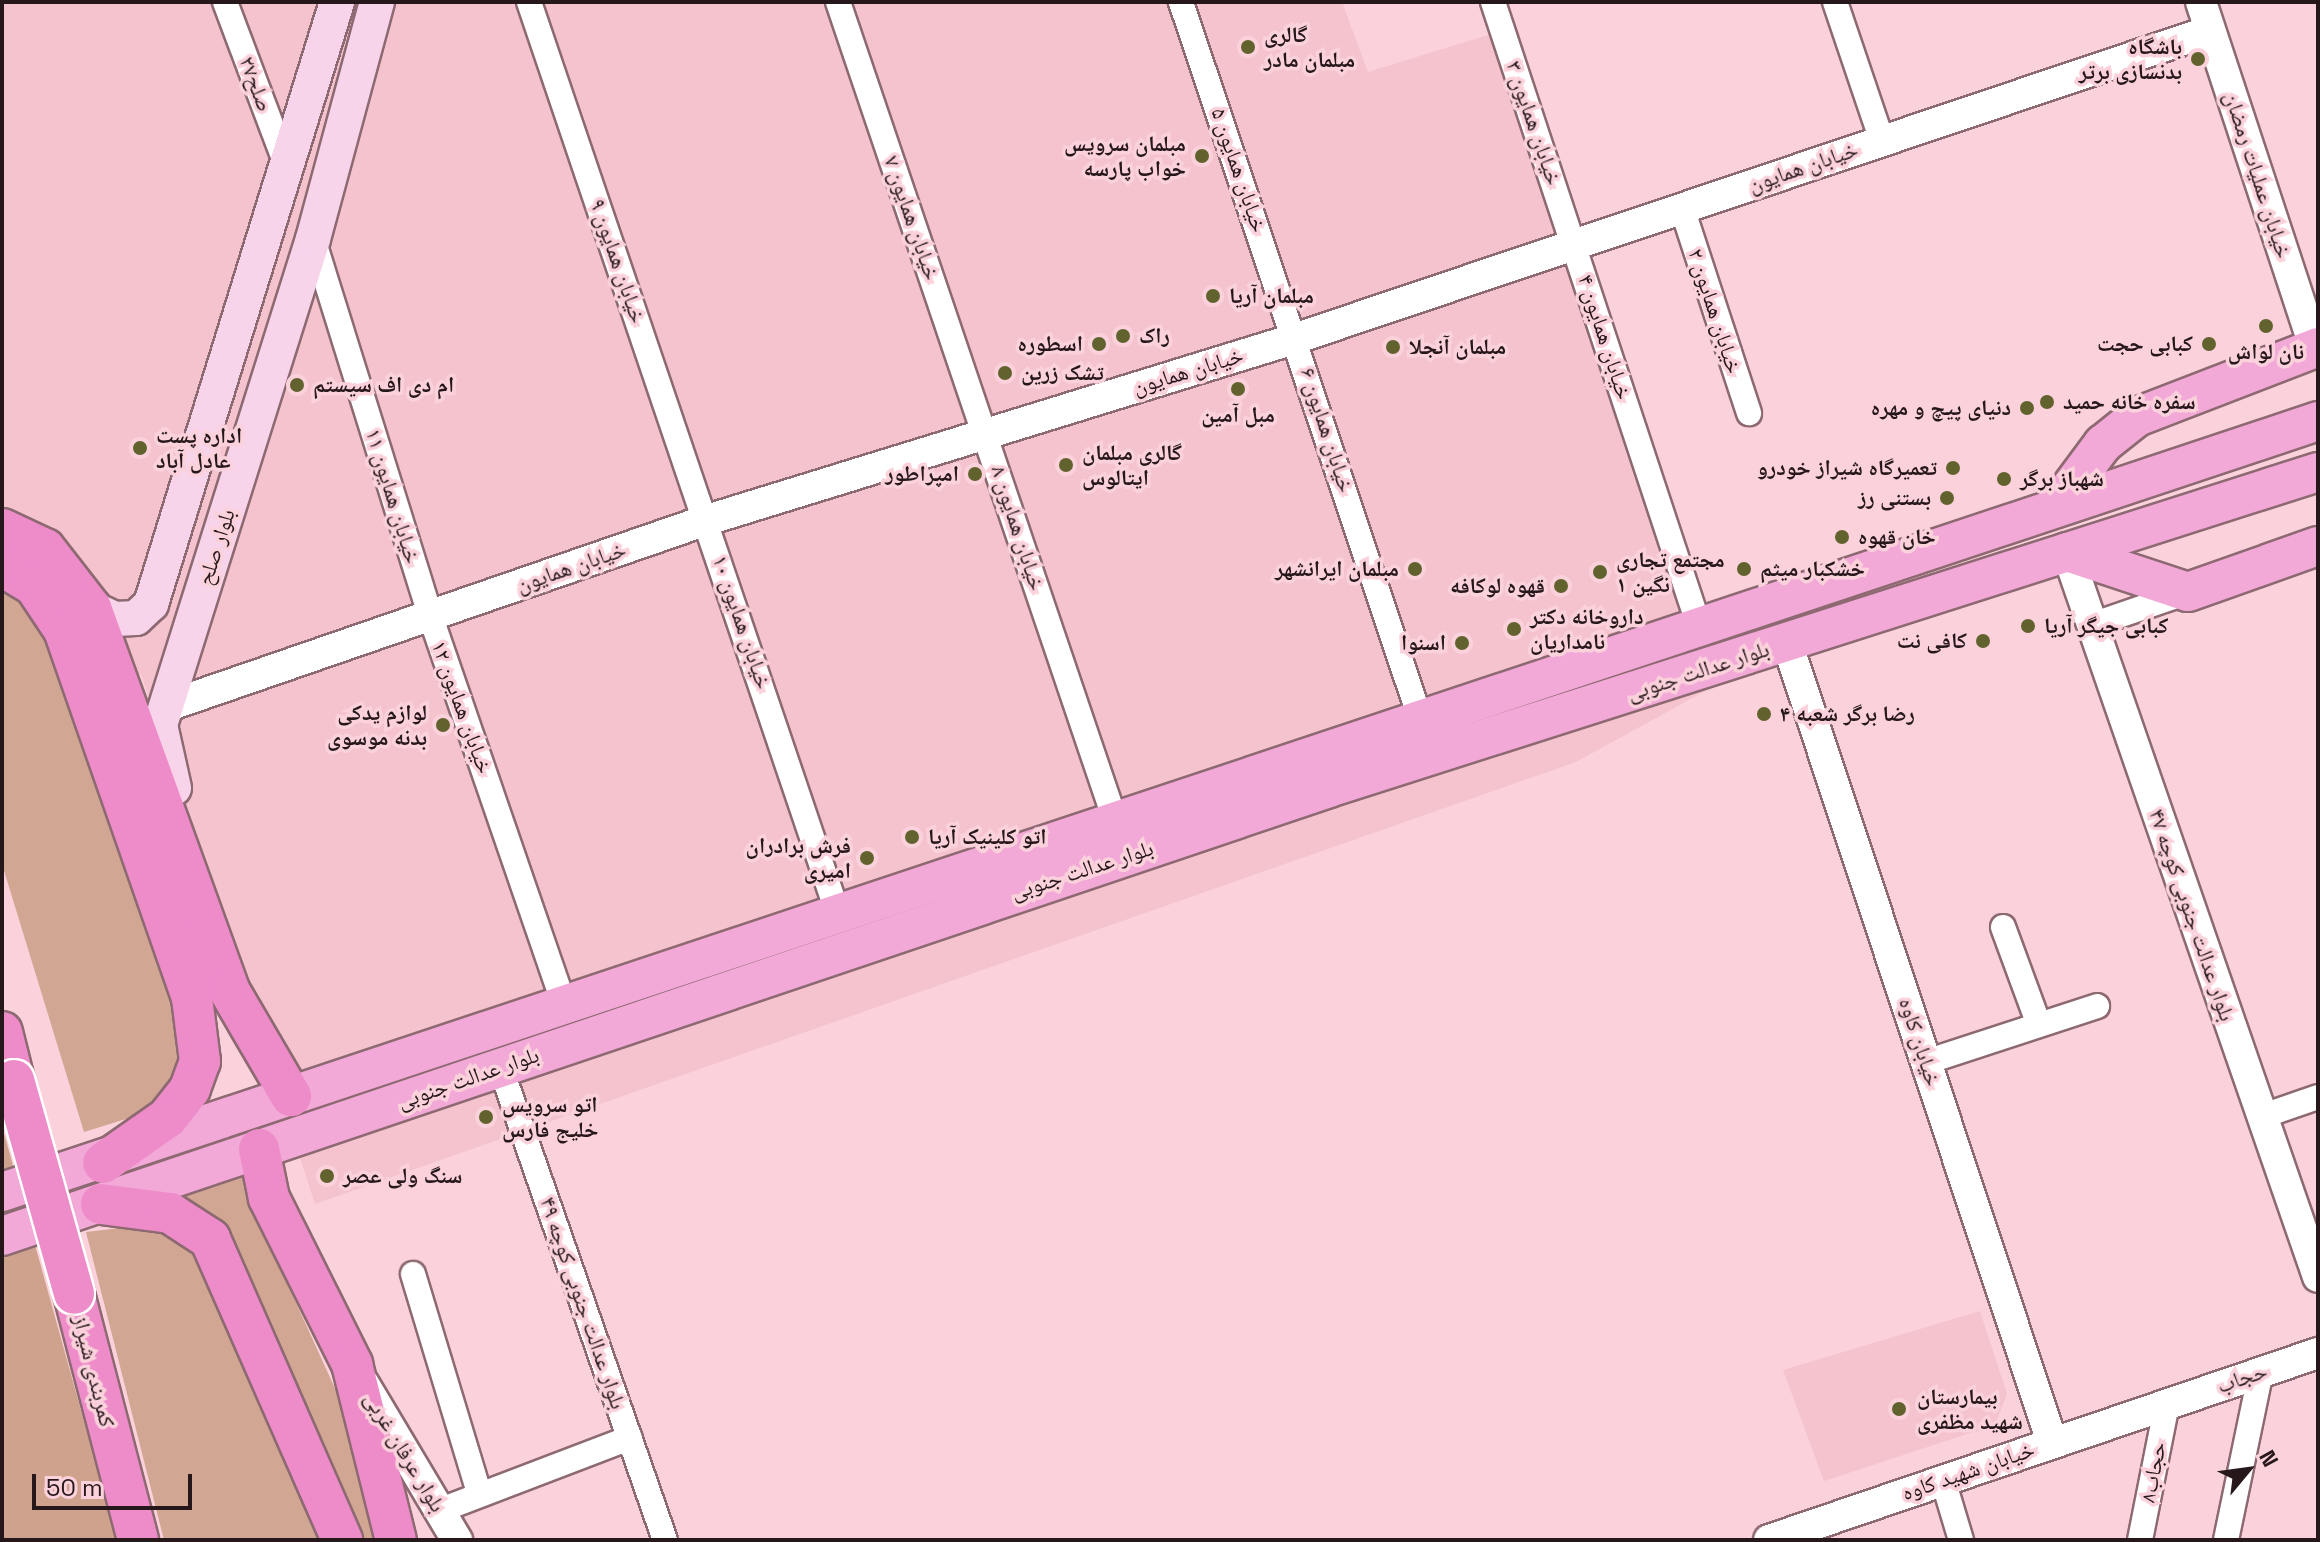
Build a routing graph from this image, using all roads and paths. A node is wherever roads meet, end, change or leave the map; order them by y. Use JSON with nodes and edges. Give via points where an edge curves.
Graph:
{"nodes":[{"id":1,"x":225,"y":2,"type":"edge"},
{"id":2,"x":337,"y":2,"type":"edge"},
{"id":3,"x":377,"y":2,"type":"edge"},
{"id":4,"x":529,"y":2,"type":"edge"},
{"id":5,"x":838,"y":2,"type":"edge"},
{"id":6,"x":1181,"y":2,"type":"edge"},
{"id":7,"x":1493,"y":2,"type":"edge"},
{"id":8,"x":1835,"y":2,"type":"edge"},
{"id":9,"x":2201,"y":2,"type":"edge"},
{"id":10,"x":2210,"y":31,"type":"junction"},
{"id":11,"x":1882,"y":141,"type":"junction"},
{"id":12,"x":287,"y":167,"type":"junction"},
{"id":13,"x":1682,"y":208,"type":"junction"},
{"id":14,"x":313,"y":239,"type":"junction"},
{"id":15,"x":1575,"y":244,"type":"junction"},
{"id":16,"x":1297,"y":338,"type":"junction"},
{"id":17,"x":2316,"y":348,"type":"edge"},
{"id":18,"x":1749,"y":413,"type":"dead end"},
{"id":19,"x":2318,"y":421,"type":"edge"},
{"id":20,"x":204,"y":432,"type":"junction"},
{"id":21,"x":986,"y":433,"type":"junction"},
{"id":22,"x":247,"y":449,"type":"junction"},
{"id":23,"x":2318,"y":472,"type":"edge"},
{"id":24,"x":2059,"y":503,"type":"junction"},
{"id":25,"x":707,"y":520,"type":"junction"},
{"id":26,"x":2,"y":529,"type":"edge"},
{"id":27,"x":2318,"y":546,"type":"edge"},
{"id":28,"x":2067,"y":552,"type":"junction"},
{"id":29,"x":2,"y":566,"type":"edge"},
{"id":30,"x":2188,"y":592,"type":"junction"},
{"id":31,"x":91,"y":608,"type":"junction"},
{"id":32,"x":430,"y":615,"type":"junction"},
{"id":33,"x":2092,"y":625,"type":"junction"},
{"id":34,"x":1699,"y":626,"type":"junction"},
{"id":35,"x":1787,"y":643,"type":"junction"},
{"id":36,"x":165,"y":707,"type":"junction"},
{"id":37,"x":1421,"y":721,"type":"junction"},
{"id":38,"x":1323,"y":771,"type":"junction"},
{"id":39,"x":1116,"y":823,"type":"junction"},
{"id":40,"x":838,"y":914,"type":"junction"},
{"id":41,"x":2003,"y":927,"type":"dead end"},
{"id":42,"x":216,"y":957,"type":"junction"},
{"id":43,"x":565,"y":1006,"type":"junction"},
{"id":44,"x":2097,"y":1006,"type":"dead end"},
{"id":45,"x":2039,"y":1025,"type":"junction"},
{"id":46,"x":2,"y":1032,"type":"edge"},
{"id":47,"x":1926,"y":1062,"type":"junction"},
{"id":48,"x":500,"y":1066,"type":"junction"},
{"id":49,"x":291,"y":1096,"type":"junction"},
{"id":50,"x":2318,"y":1097,"type":"edge"},
{"id":51,"x":2263,"y":1116,"type":"junction"},
{"id":52,"x":259,"y":1149,"type":"junction"},
{"id":53,"x":103,"y":1163,"type":"junction"},
{"id":54,"x":2,"y":1192,"type":"edge"},
{"id":55,"x":101,"y":1204,"type":"junction"},
{"id":56,"x":2,"y":1236,"type":"edge"},
{"id":57,"x":2317,"y":1269,"type":"edge"},
{"id":58,"x":413,"y":1274,"type":"dead end"},
{"id":59,"x":2318,"y":1353,"type":"edge"},
{"id":60,"x":352,"y":1364,"type":"junction"},
{"id":61,"x":2261,"y":1371,"type":"junction"},
{"id":62,"x":2167,"y":1404,"type":"junction"},
{"id":63,"x":630,"y":1438,"type":"junction"},
{"id":64,"x":2052,"y":1442,"type":"junction"},
{"id":65,"x":1943,"y":1480,"type":"junction"},
{"id":66,"x":479,"y":1492,"type":"junction"},
{"id":67,"x":441,"y":1510,"type":"junction"},
{"id":68,"x":1800,"y":1535,"type":"edge"},
{"id":69,"x":138,"y":1540,"type":"edge"},
{"id":70,"x":342,"y":1540,"type":"edge"},
{"id":71,"x":396,"y":1540,"type":"edge"},
{"id":72,"x":457,"y":1540,"type":"edge"},
{"id":73,"x":665,"y":1540,"type":"edge"},
{"id":74,"x":1769,"y":1540,"type":"edge"},
{"id":75,"x":1961,"y":1540,"type":"edge"},
{"id":76,"x":2140,"y":1540,"type":"edge"},
{"id":77,"x":2226,"y":1540,"type":"edge"}],
"edges":[{"from":1,"to":12,"type":"street","name":"صلح۲۷"},
{"from":2,"to":12,"type":"main road","name":"بلوار صلح"},
{"from":3,"to":14,"type":"main road","name":"بلوار صلح"},
{"from":4,"to":25,"type":"street","name":"خیابان همایون ۹"},
{"from":5,"to":21,"type":"street","name":"خیابان همایون ۷"},
{"from":6,"to":16,"type":"street","name":"خیابان همایون ۵"},
{"from":7,"to":15,"type":"street","name":"خیابان همایون ۳"},
{"from":8,"to":11,"type":"street"},
{"from":9,"to":10,"type":"street","name":"خیابان عملیات رمضان"},
{"from":10,"to":11,"type":"street","name":"خیابان همایون"},
{"from":10,"to":17,"type":"street","name":"خیابان عملیات رمضان"},
{"from":11,"to":13,"type":"street","name":"خیابان همایون"},
{"from":12,"to":20,"type":"main road","name":"بلوار صلح"},
{"from":13,"to":15,"type":"street","name":"خیابان همایون"},
{"from":13,"to":18,"type":"street","name":"خیابان همایون ۲"},
{"from":14,"to":22,"type":"main road","name":"بلوار صلح"},
{"from":14,"to":32,"type":"street","name":"خیابان همایون ۱۱"},
{"from":15,"to":16,"type":"street","name":"خیابان همایون"},
{"from":15,"to":34,"type":"street","name":"خیابان همایون ۴"},
{"from":16,"to":21,"type":"street","name":"خیابان همایون"},
{"from":16,"to":37,"type":"street","name":"خیابان همایون ۶"},
{"from":17,"to":24,"type":"main road","via":[[2137,417],[2103,444]]},
{"from":19,"to":24,"type":"main road","name":"بلوار عدالت جنوبی"},
{"from":20,"to":22,"type":"main road"},
{"from":20,"to":31,"type":"main road","name":"بلوار صلح","via":[[151,604],[136,618],[115,619]]},
{"from":21,"to":25,"type":"street","name":"خیابان همایون"},
{"from":21,"to":39,"type":"street","name":"خیابان همایون ۸"},
{"from":22,"to":36,"type":"main road","name":"بلوار صلح"},
{"from":23,"to":28,"type":"main road","name":"بلوار عدالت جنوبی"},
{"from":24,"to":34,"type":"main road","name":"بلوار عدالت جنوبی"},
{"from":25,"to":32,"type":"street","name":"خیابان همایون"},
{"from":25,"to":40,"type":"street","name":"خیابان همایون ۱۰"},
{"from":26,"to":31,"type":"highway","via":[[45,549]]},
{"from":27,"to":30,"type":"main road"},
{"from":28,"to":30,"type":"main road"},
{"from":28,"to":33,"type":"street","name":"بلوار عدالت جنوبی کوچه ۴۷"},
{"from":28,"to":35,"type":"main road","name":"بلوار عدالت جنوبی"},
{"from":29,"to":53,"type":"highway","via":[[34,585],[64,630],[192,998],[200,1061],[190,1089],[167,1118]]},
{"from":30,"to":33,"type":"street"},
{"from":31,"to":42,"type":"highway"},
{"from":32,"to":36,"type":"street","name":"خیابان همایون"},
{"from":32,"to":43,"type":"street","name":"خیابان همایون ۱۲"},
{"from":33,"to":51,"type":"street","name":"بلوار عدالت جنوبی کوچه ۴۷"},
{"from":34,"to":37,"type":"main road","name":"بلوار عدالت جنوبی"},
{"from":35,"to":38,"type":"main road","name":"بلوار عدالت جنوبی"},
{"from":35,"to":47,"type":"street","name":"خیابان کاوه"},
{"from":36,"to":42,"type":"main road","name":"بلوار صلح","via":[[162,746],[205,888]]},
{"from":37,"to":38,"type":"main road","name":"بلوار عدالت جنوبی"},
{"from":38,"to":39,"type":"main road","name":"بلوار عدالت جنوبی"},
{"from":38,"to":48,"type":"main road","name":"بلوار عدالت جنوبی"},
{"from":39,"to":40,"type":"main road","name":"بلوار عدالت جنوبی"},
{"from":40,"to":43,"type":"main road","name":"بلوار عدالت جنوبی"},
{"from":41,"to":45,"type":"street"},
{"from":42,"to":49,"type":"highway","via":[[244,1026]]},
{"from":43,"to":49,"type":"main road","name":"بلوار عدالت جنوبی"},
{"from":44,"to":45,"type":"street"},
{"from":45,"to":47,"type":"street"},
{"from":46,"to":69,"type":"highway","name":"کمربندی شیراز","bridge":true},
{"from":47,"to":64,"type":"street","name":"خیابان کاوه"},
{"from":48,"to":52,"type":"main road","name":"بلوار عدالت جنوبی"},
{"from":48,"to":63,"type":"street","name":"بلوار عدالت جنوبی کوچه ۴۹"},
{"from":49,"to":53,"type":"main road","name":"بلوار عدالت جنوبی"},
{"from":50,"to":51,"type":"street"},
{"from":51,"to":57,"type":"street","name":"بلوار عدالت جنوبی کوچه ۴۷"},
{"from":52,"to":55,"type":"main road","name":"بلوار عدالت جنوبی"},
{"from":52,"to":60,"type":"highway","via":[[269,1198]]},
{"from":53,"to":54,"type":"main road","name":"بلوار عدالت جنوبی"},
{"from":55,"to":56,"type":"main road","name":"بلوار عدالت جنوبی"},
{"from":55,"to":70,"type":"highway","via":[[170,1213],[210,1239]]},
{"from":58,"to":66,"type":"street"},
{"from":59,"to":61,"type":"street","name":"حجاب"},
{"from":60,"to":67,"type":"street","name":"بلوار عرفان غربی"},
{"from":60,"to":71,"type":"highway"},
{"from":61,"to":62,"type":"street","name":"حجاب"},
{"from":61,"to":77,"type":"street"},
{"from":62,"to":64,"type":"street","name":"خیابان شهید کاوه"},
{"from":62,"to":76,"type":"street","name":"حجاب۸"},
{"from":63,"to":66,"type":"street"},
{"from":63,"to":73,"type":"street","name":"بلوار عدالت جنوبی کوچه ۴۹"},
{"from":64,"to":65,"type":"street","name":"خیابان شهید کاوه"},
{"from":65,"to":68,"type":"street","name":"خیابان شهید کاوه"},
{"from":65,"to":75,"type":"street"},
{"from":66,"to":67,"type":"street"},
{"from":67,"to":72,"type":"street","name":"بلوار عرفان غربی"},
{"from":68,"to":74,"type":"street","name":"خیابان شهید کاوه"}]}
